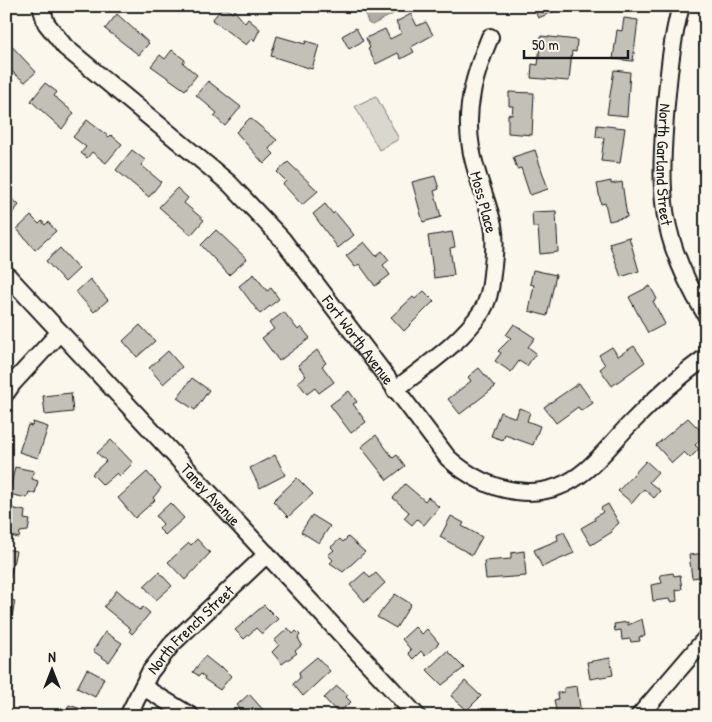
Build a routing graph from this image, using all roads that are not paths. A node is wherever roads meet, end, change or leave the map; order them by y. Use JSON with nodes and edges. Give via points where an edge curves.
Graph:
{"nodes":[{"id":1,"x":41,"y":6,"type":"edge"},
{"id":2,"x":681,"y":6,"type":"edge"},
{"id":3,"x":490,"y":37,"type":"dead end"},
{"id":4,"x":6,"y":274,"type":"edge"},
{"id":5,"x":706,"y":315,"type":"edge"},
{"id":6,"x":60,"y":332,"type":"junction"},
{"id":7,"x":706,"y":357,"type":"edge"},
{"id":8,"x":395,"y":390,"type":"junction"},
{"id":9,"x":6,"y":393,"type":"edge"},
{"id":10,"x":267,"y":554,"type":"junction"},
{"id":11,"x":706,"y":638,"type":"edge"},
{"id":12,"x":143,"y":687,"type":"junction"},
{"id":13,"x":128,"y":716,"type":"edge"},
{"id":14,"x":191,"y":716,"type":"edge"},
{"id":15,"x":417,"y":716,"type":"edge"},
{"id":16,"x":639,"y":716,"type":"edge"}],
"edges":[{"from":1,"to":8,"type":"street","name":"Fort Worth Avenue","via":[[46,23],[65,48],[178,140],[282,239]]},
{"from":2,"to":5,"type":"street","name":"North Garland Street","via":[[670,63],[662,192],[666,224],[678,262]]},
{"from":3,"to":8,"type":"street","name":"Moss Place","via":[[472,89],[469,129],[474,164],[493,226],[490,287],[483,308],[468,330]]},
{"from":4,"to":6,"type":"street","name":"Taney Avenue"},
{"from":6,"to":9,"type":"street"},
{"from":6,"to":10,"type":"street","name":"Taney Avenue"},
{"from":7,"to":8,"type":"street","name":"Fort Worth Avenue","via":[[665,389],[586,470],[561,485],[527,493],[494,487],[460,469]]},
{"from":10,"to":12,"type":"street","name":"North French Street","via":[[172,644]]},
{"from":10,"to":15,"type":"street","name":"Taney Avenue"},
{"from":11,"to":16,"type":"street"},
{"from":12,"to":13,"type":"street","name":"North French Street"},
{"from":12,"to":14,"type":"street"}]}
